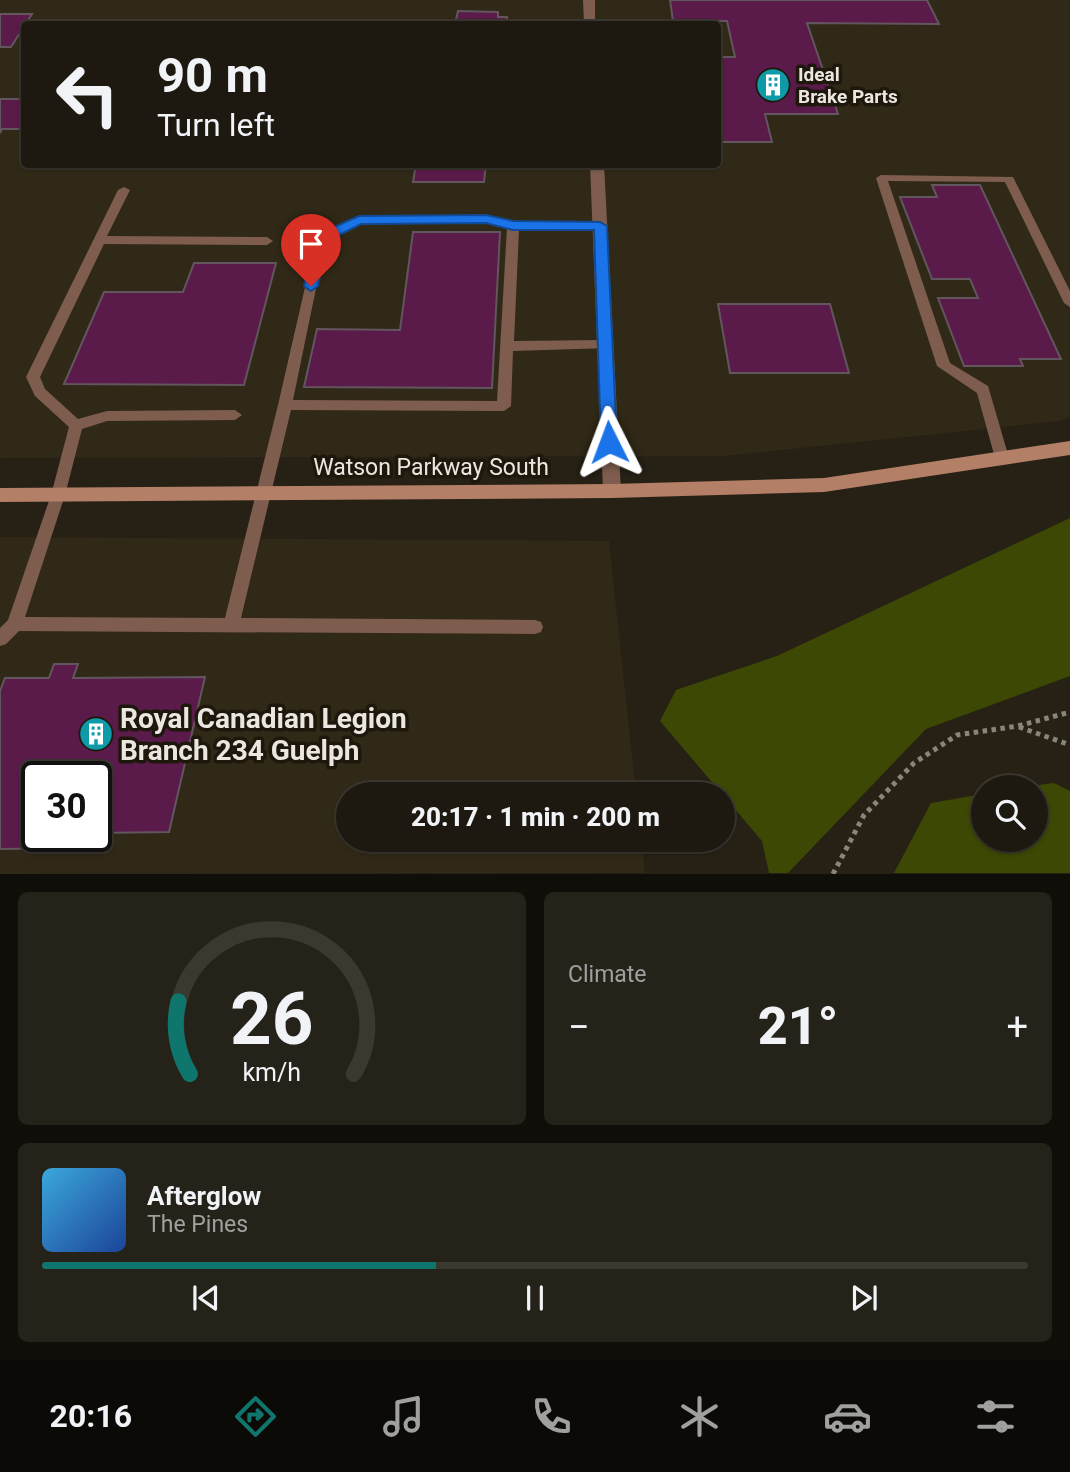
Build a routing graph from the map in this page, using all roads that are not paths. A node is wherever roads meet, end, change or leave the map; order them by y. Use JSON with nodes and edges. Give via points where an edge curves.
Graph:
{"nodes":[{"id":1,"x":589,"y":0,"type":"edge"},
{"id":2,"x":590,"y":21,"type":"edge"},
{"id":3,"x":597,"y":168,"type":"edge"},
{"id":4,"x":124,"y":190,"type":"dead end"},
{"id":5,"x":513,"y":226,"type":"junction"},
{"id":6,"x":600,"y":226,"type":"junction"},
{"id":7,"x":100,"y":240,"type":"junction"},
{"id":8,"x":267,"y":242,"type":"dead end"},
{"id":9,"x":1070,"y":303,"type":"edge"},
{"id":10,"x":604,"y":345,"type":"junction"},
{"id":11,"x":508,"y":346,"type":"junction"},
{"id":12,"x":285,"y":405,"type":"junction"},
{"id":13,"x":235,"y":415,"type":"dead end"},
{"id":14,"x":76,"y":425,"type":"junction"},
{"id":15,"x":1070,"y":449,"type":"edge"},
{"id":16,"x":1002,"y":458,"type":"junction"},
{"id":17,"x":612,"y":491,"type":"junction"},
{"id":18,"x":264,"y":493,"type":"junction"},
{"id":19,"x":0,"y":495,"type":"edge"},
{"id":20,"x":58,"y":495,"type":"junction"},
{"id":21,"x":15,"y":625,"type":"junction"},
{"id":22,"x":231,"y":625,"type":"junction"},
{"id":23,"x":535,"y":627,"type":"dead end"},
{"id":24,"x":0,"y":639,"type":"edge"}],
"edges":[{"from":1,"to":2,"type":"street"},
{"from":3,"to":6,"type":"street"},
{"from":4,"to":7,"type":"lane"},
{"from":5,"to":6,"type":"lane"},
{"from":5,"to":11,"type":"lane"},
{"from":5,"to":12,"type":"lane","via":[[486,219],[359,220],[321,238]]},
{"from":6,"to":10,"type":"street"},
{"from":7,"to":8,"type":"lane"},
{"from":7,"to":14,"type":"lane","via":[[33,377],[40,392]]},
{"from":9,"to":16,"type":"lane","via":[[1009,179],[881,178],[944,366],[983,390]]},
{"from":10,"to":11,"type":"lane"},
{"from":10,"to":17,"type":"street"},
{"from":11,"to":12,"type":"lane","via":[[504,406]]},
{"from":12,"to":18,"type":"lane"},
{"from":13,"to":14,"type":"lane","via":[[107,416]]},
{"from":14,"to":20,"type":"lane"},
{"from":15,"to":16,"type":"main road","name":"Watson Parkway South"},
{"from":16,"to":17,"type":"main road","name":"Watson Parkway South","via":[[824,485]]},
{"from":17,"to":18,"type":"main road","name":"Watson Parkway South"},
{"from":18,"to":20,"type":"main road","name":"Watson Parkway South"},
{"from":18,"to":22,"type":"lane"},
{"from":19,"to":20,"type":"main road","name":"Watson Parkway South"},
{"from":20,"to":21,"type":"lane"},
{"from":21,"to":22,"type":"lane"},
{"from":21,"to":24,"type":"lane"},
{"from":22,"to":23,"type":"lane"}]}
